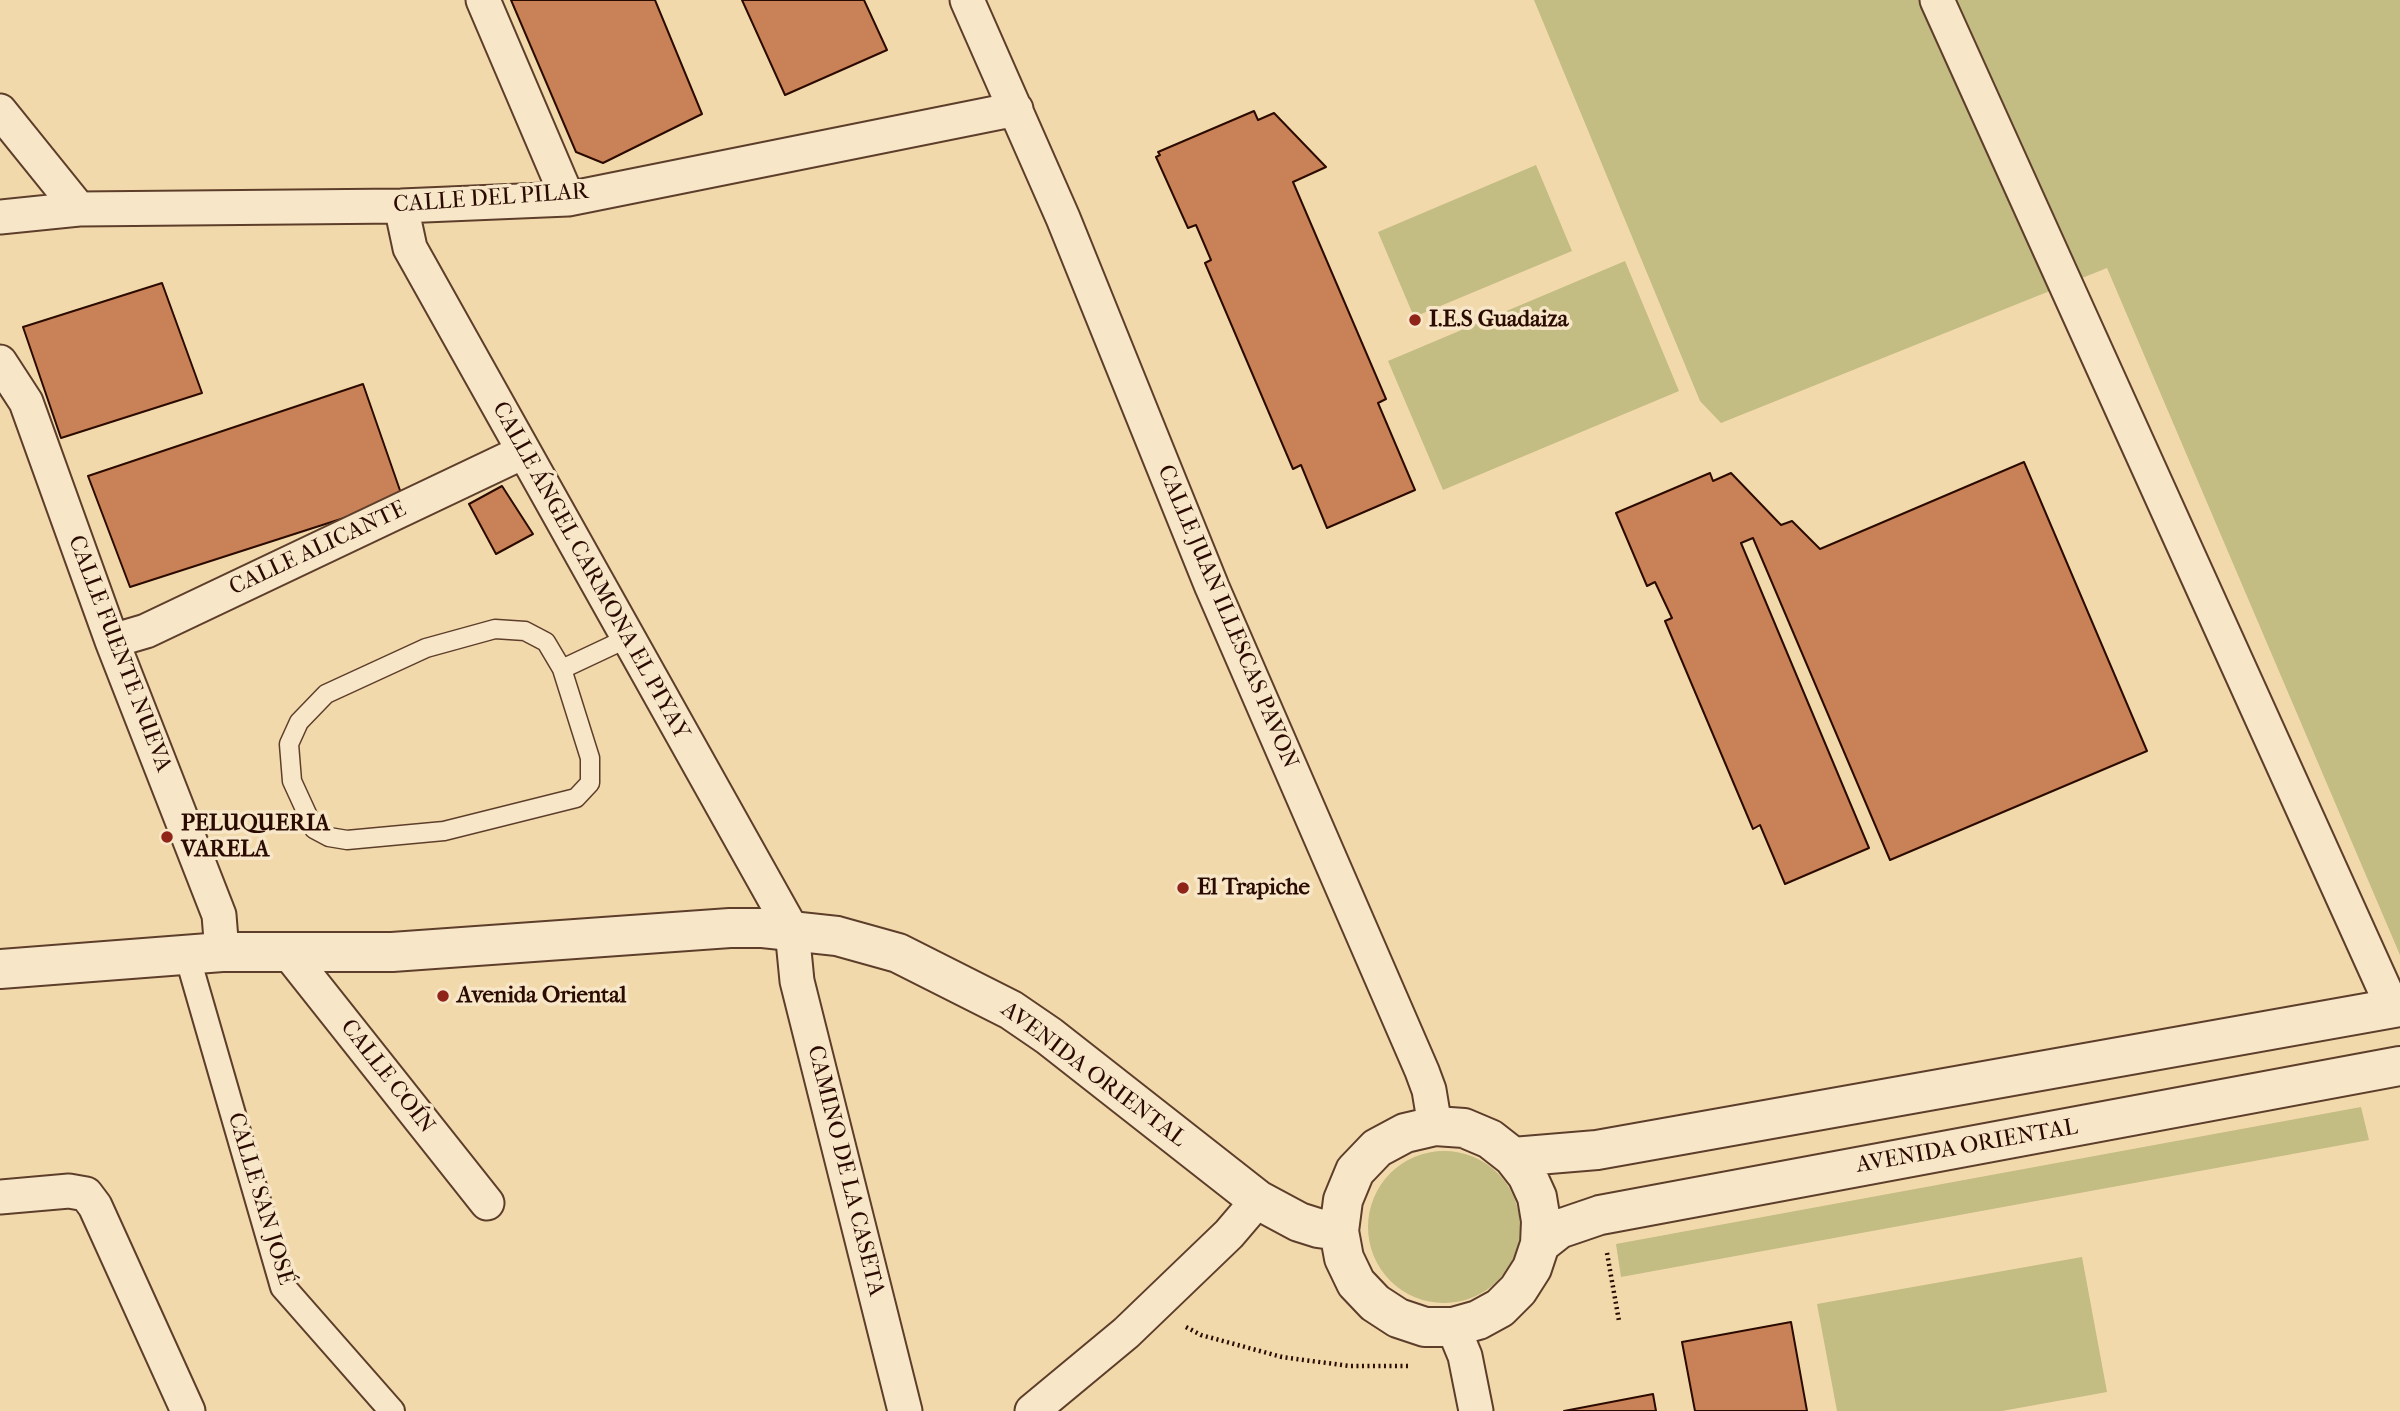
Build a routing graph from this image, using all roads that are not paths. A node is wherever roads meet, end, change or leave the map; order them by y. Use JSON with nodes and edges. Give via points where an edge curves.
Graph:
{"nodes":[{"id":1,"x":483,"y":0,"type":"edge"},
{"id":2,"x":967,"y":0,"type":"edge"},
{"id":3,"x":1937,"y":0,"type":"edge"},
{"id":4,"x":1016,"y":109,"type":"junction"},
{"id":5,"x":0,"y":111,"type":"edge"},
{"id":6,"x":568,"y":199,"type":"junction"},
{"id":7,"x":401,"y":206,"type":"junction"},
{"id":8,"x":79,"y":209,"type":"junction"},
{"id":9,"x":0,"y":217,"type":"edge"},
{"id":10,"x":0,"y":362,"type":"edge"},
{"id":11,"x":0,"y":372,"type":"edge"},
{"id":12,"x":0,"y":402,"type":"edge"},
{"id":13,"x":523,"y":452,"type":"junction"},
{"id":14,"x":628,"y":638,"type":"junction"},
{"id":15,"x":112,"y":642,"type":"junction"},
{"id":16,"x":562,"y":669,"type":"junction"},
{"id":17,"x":792,"y":930,"type":"junction"},
{"id":18,"x":287,"y":951,"type":"junction"},
{"id":19,"x":205,"y":953,"type":"junction"},
{"id":20,"x":0,"y":969,"type":"edge"},
{"id":21,"x":2396,"y":1008,"type":"edge"},
{"id":22,"x":2400,"y":1066,"type":"edge"},
{"id":23,"x":1435,"y":1126,"type":"junction"},
{"id":24,"x":1513,"y":1157,"type":"junction"},
{"id":25,"x":0,"y":1197,"type":"edge"},
{"id":26,"x":1258,"y":1200,"type":"junction"},
{"id":27,"x":487,"y":1203,"type":"dead end"},
{"id":28,"x":1339,"y":1231,"type":"junction"},
{"id":29,"x":1540,"y":1244,"type":"junction"},
{"id":30,"x":1459,"y":1341,"type":"junction"},
{"id":31,"x":188,"y":1411,"type":"edge"},
{"id":32,"x":392,"y":1411,"type":"edge"},
{"id":33,"x":905,"y":1411,"type":"edge"},
{"id":34,"x":1032,"y":1411,"type":"edge"},
{"id":35,"x":1476,"y":1411,"type":"edge"}],
"edges":[{"from":1,"to":6,"type":"street"},
{"from":2,"to":4,"type":"street","name":"CALLE JUAN ILLESCAS PAVON"},
{"from":3,"to":21,"type":"street"},
{"from":4,"to":6,"type":"street","name":"CALLE DEL PILAR"},
{"from":4,"to":23,"type":"street","name":"CALLE JUAN ILLESCAS PAVON","via":[[1212,587],[1422,1071]]},
{"from":5,"to":8,"type":"street"},
{"from":6,"to":7,"type":"street","name":"CALLE DEL PILAR"},
{"from":7,"to":8,"type":"street","name":"CALLE DEL PILAR"},
{"from":7,"to":13,"type":"street","name":"CALLE ÁNGEL CARMONA EL PIYAY","via":[[411,248]]},
{"from":8,"to":9,"type":"street","name":"CALLE DEL PILAR"},
{"from":10,"to":15,"type":"street","name":"CALLE FUENTE NUEVA","via":[[26,402]]},
{"from":11,"to":12,"type":"street"},
{"from":13,"to":14,"type":"street","name":"CALLE ÁNGEL CARMONA EL PIYAY"},
{"from":13,"to":15,"type":"street","name":"CALLE ALICANTE","via":[[146,631]]},
{"from":14,"to":16,"type":"lane"},
{"from":14,"to":17,"type":"street","name":"CALLE ÁNGEL CARMONA EL PIYAY"},
{"from":15,"to":19,"type":"street","name":"CALLE FUENTE NUEVA","via":[[219,915]]},
{"from":16,"to":16,"type":"lane","via":[[546,642],[526,631],[495,629],[426,648],[326,694],[299,722],[289,744],[292,780],[314,829],[347,839],[444,831],[576,798],[590,783],[590,758]]},
{"from":17,"to":18,"type":"street","name":"AVENIDA ORIENTAL","via":[[730,928],[392,952]]},
{"from":17,"to":26,"type":"street","name":"AVENIDA ORIENTAL","via":[[837,936],[898,953],[1011,1010]]},
{"from":17,"to":33,"type":"street","name":"CAMINO DE LA CASETA","via":[[797,981]]},
{"from":18,"to":19,"type":"street","name":"AVENIDA ORIENTAL"},
{"from":18,"to":27,"type":"street","name":"CALLE COÍN"},
{"from":19,"to":20,"type":"street","name":"AVENIDA ORIENTAL"},
{"from":19,"to":32,"type":"street","name":"CALLE SAN JOSÉ","via":[[283,1287]]},
{"from":21,"to":24,"type":"street","via":[[1597,1150]]},
{"from":22,"to":29,"type":"street","name":"AVENIDA ORIENTAL","via":[[1600,1215],[1559,1229]]},
{"from":23,"to":24,"type":"street","via":[[1464,1128],[1490,1139]]},
{"from":23,"to":28,"type":"street","via":[[1405,1133],[1377,1148],[1355,1171],[1343,1200]]},
{"from":24,"to":29,"type":"street","via":[[1537,1197]]},
{"from":25,"to":31,"type":"street","via":[[69,1191],[86,1194]]},
{"from":26,"to":28,"type":"street","name":"AVENIDA ORIENTAL","via":[[1299,1222]]},
{"from":26,"to":34,"type":"street","via":[[1126,1333]]},
{"from":28,"to":30,"type":"street","via":[[1344,1258],[1356,1283],[1375,1303],[1398,1318]]},
{"from":29,"to":30,"type":"street","via":[[1518,1290]]},
{"from":30,"to":35,"type":"street"}]}
